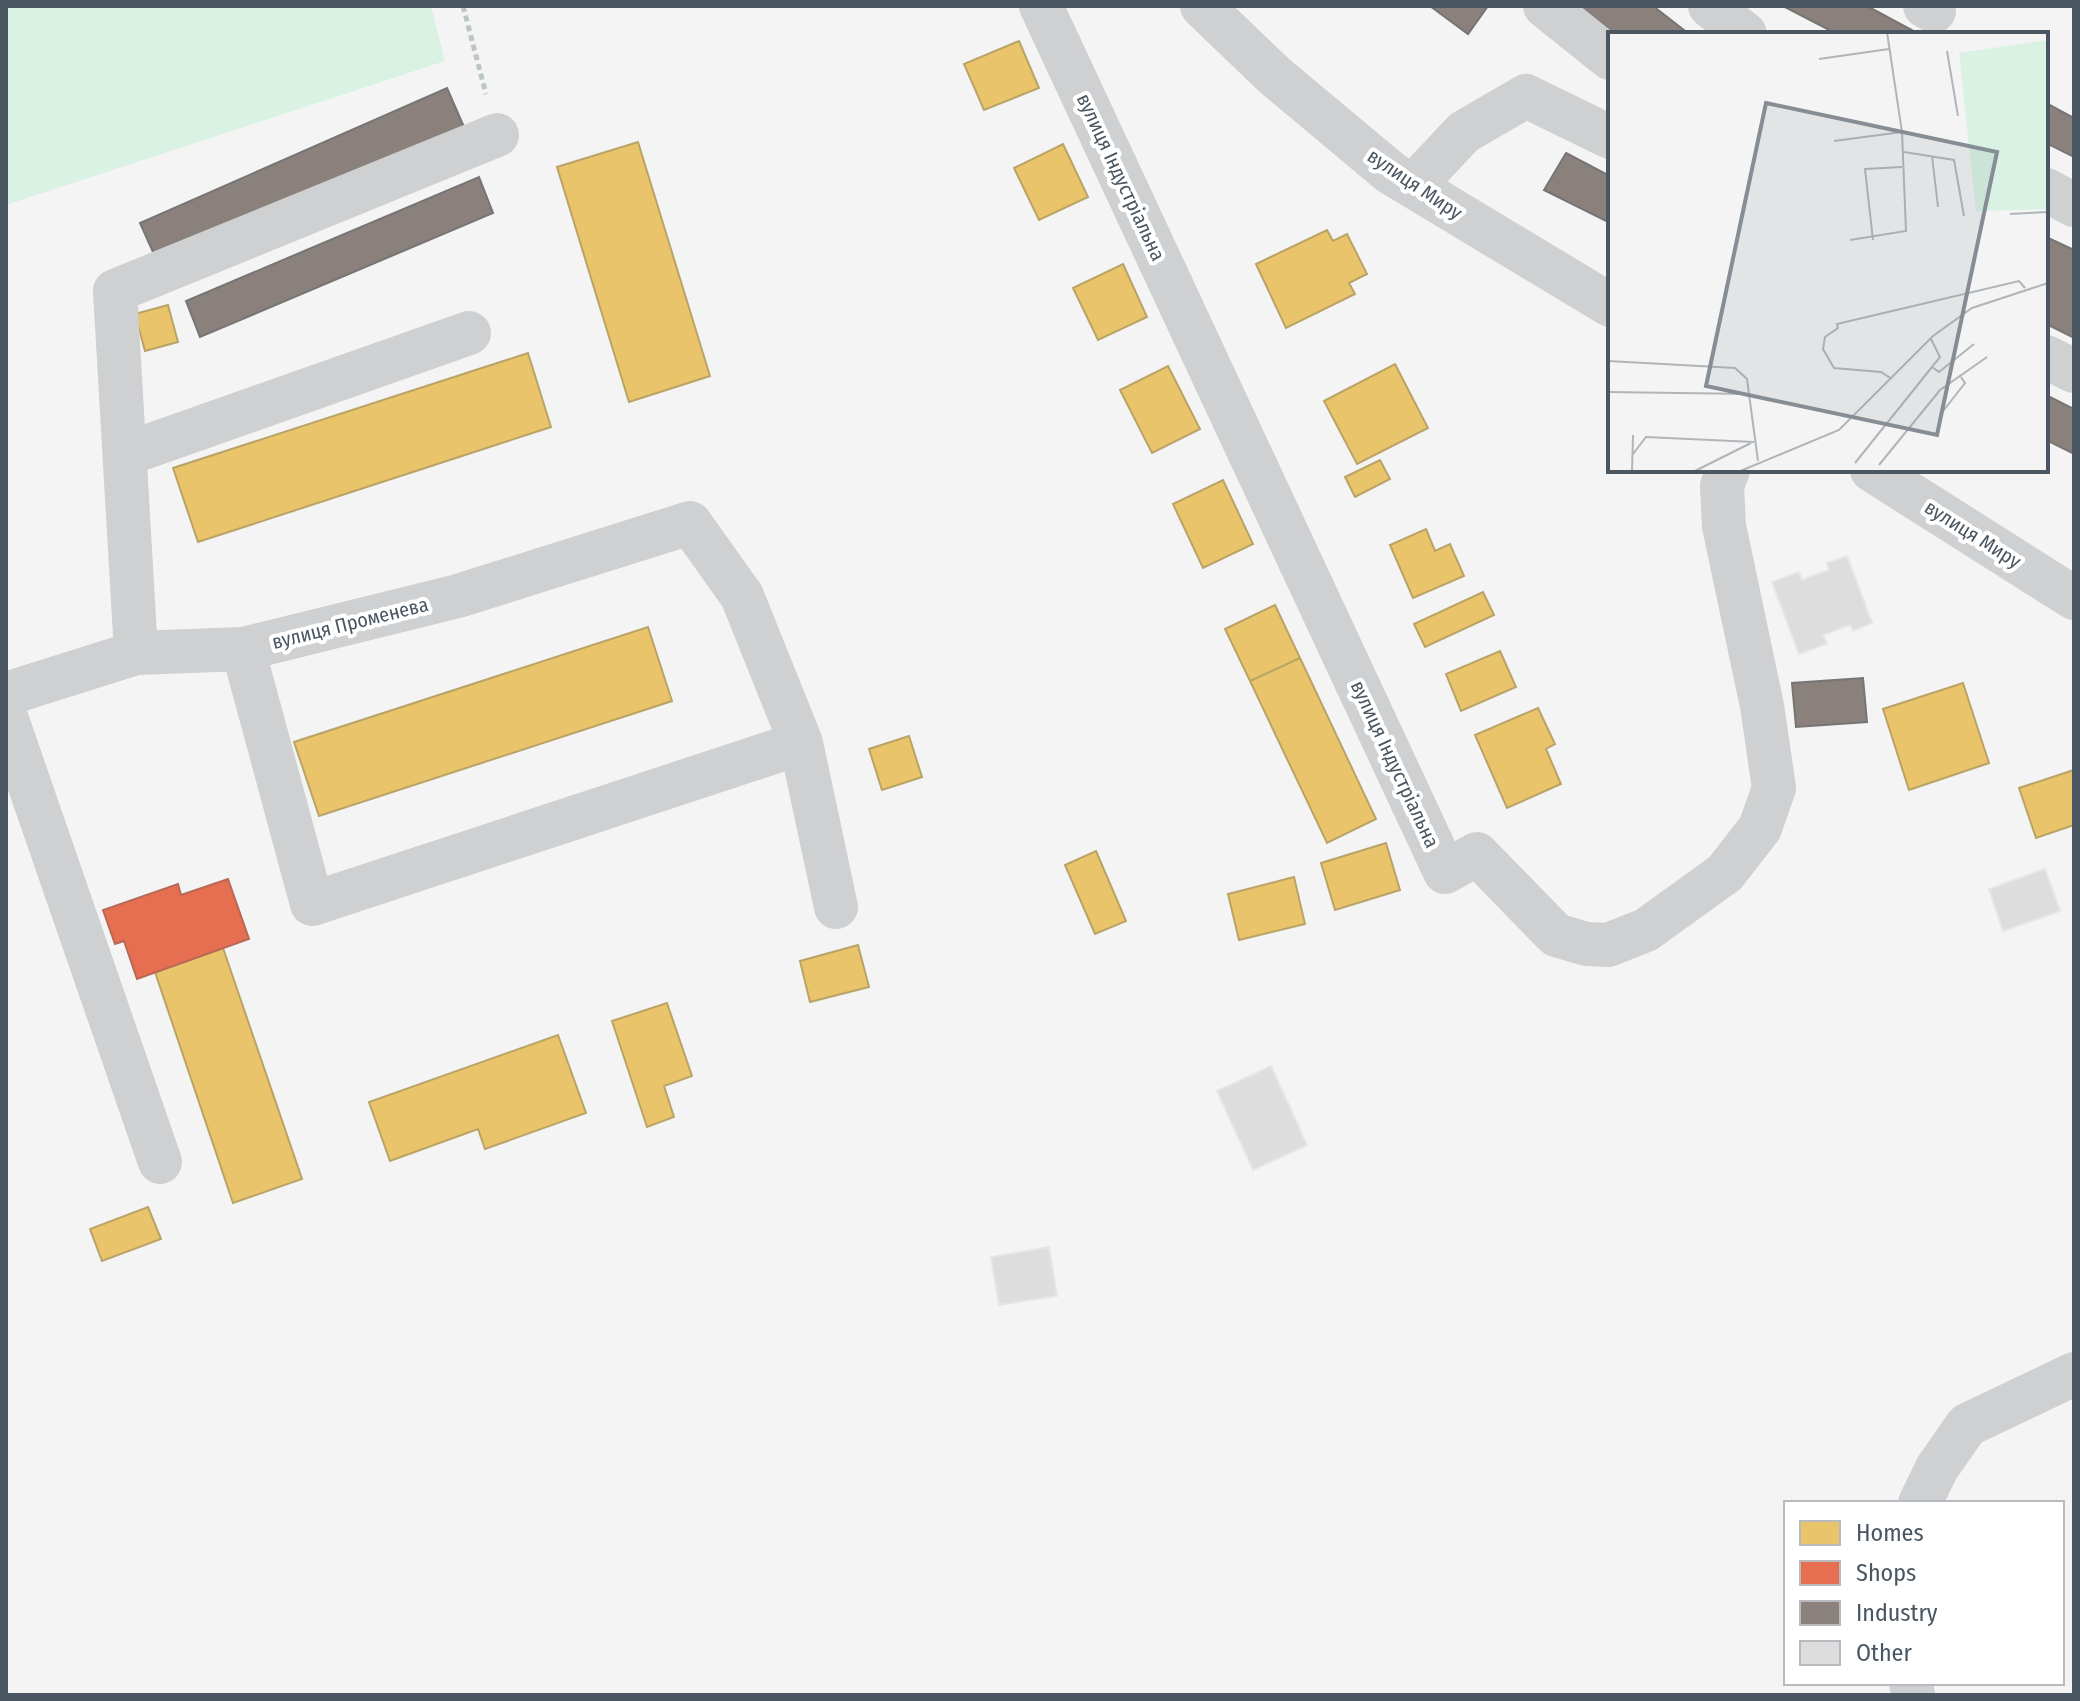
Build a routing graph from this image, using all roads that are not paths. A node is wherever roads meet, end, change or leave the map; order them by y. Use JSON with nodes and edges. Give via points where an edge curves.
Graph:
{"nodes":[{"id":1,"x":1041,"y":6,"type":"edge"},
{"id":2,"x":1202,"y":6,"type":"edge"},
{"id":3,"x":1545,"y":6,"type":"edge"},
{"id":4,"x":1710,"y":6,"type":"edge"},
{"id":5,"x":1742,"y":32,"type":"edge"},
{"id":6,"x":1608,"y":56,"type":"edge"},
{"id":7,"x":497,"y":135,"type":"road end"},
{"id":8,"x":1608,"y":135,"type":"edge"},
{"id":9,"x":1413,"y":186,"type":"junction"},
{"id":10,"x":2048,"y":191,"type":"edge"},
{"id":11,"x":2074,"y":205,"type":"edge"},
{"id":12,"x":1608,"y":304,"type":"edge"},
{"id":13,"x":469,"y":333,"type":"dead end"},
{"id":14,"x":2048,"y":358,"type":"edge"},
{"id":15,"x":2074,"y":371,"type":"edge"},
{"id":16,"x":126,"y":454,"type":"junction"},
{"id":17,"x":1727,"y":472,"type":"edge"},
{"id":18,"x":1875,"y":472,"type":"edge"},
{"id":19,"x":2074,"y":598,"type":"edge"},
{"id":20,"x":243,"y":649,"type":"junction"},
{"id":21,"x":136,"y":653,"type":"junction"},
{"id":22,"x":6,"y":694,"type":"edge"},
{"id":23,"x":6,"y":717,"type":"edge"},
{"id":24,"x":801,"y":743,"type":"junction"},
{"id":25,"x":836,"y":907,"type":"dead end"},
{"id":26,"x":160,"y":1162,"type":"dead end"},
{"id":27,"x":2072,"y":1383,"type":"edge"},
{"id":28,"x":1921,"y":1501,"type":"edge"}],
"edges":[{"from":1,"to":17,"type":"street","name":"вулиця Індустріальна","via":[[1445,872],[1477,854],[1556,935],[1608,945],[1646,930],[1725,873],[1760,828],[1774,788],[1724,526],[1722,486]]},
{"from":2,"to":9,"type":"street","name":"вулиця Миру","via":[[1275,76]]},
{"from":3,"to":6,"type":"street"},
{"from":4,"to":5,"type":"street"},
{"from":7,"to":16,"type":"street","via":[[115,291]]},
{"from":8,"to":9,"type":"street","via":[[1526,96],[1464,132]]},
{"from":9,"to":12,"type":"street","name":"вулиця Миру"},
{"from":10,"to":11,"type":"street"},
{"from":13,"to":16,"type":"street"},
{"from":14,"to":15,"type":"street"},
{"from":16,"to":21,"type":"street"},
{"from":18,"to":19,"type":"street","name":"вулиця Миру"},
{"from":20,"to":21,"type":"street","name":"вулиця Променева"},
{"from":20,"to":24,"type":"street","name":"вулиця Променева","via":[[458,596],[690,523],[742,596]]},
{"from":20,"to":24,"type":"street","via":[[312,904]]},
{"from":21,"to":22,"type":"street","name":"вулиця Променева"},
{"from":23,"to":26,"type":"street"},
{"from":24,"to":25,"type":"street"},
{"from":27,"to":28,"type":"street","via":[[1967,1425]]}]}
